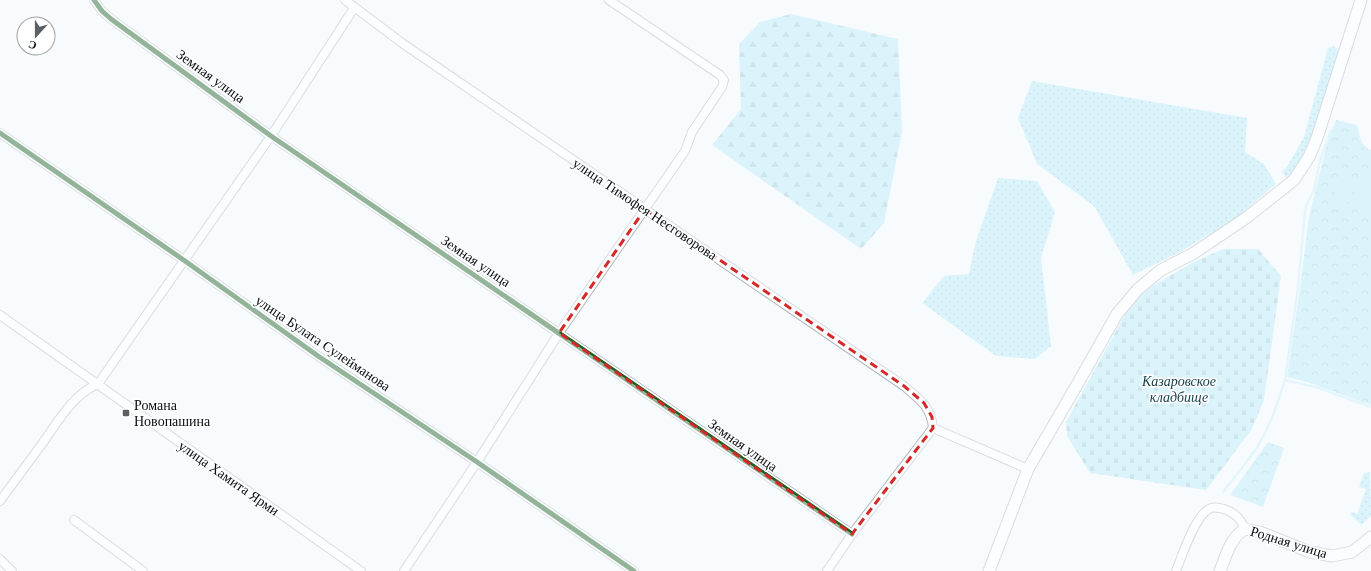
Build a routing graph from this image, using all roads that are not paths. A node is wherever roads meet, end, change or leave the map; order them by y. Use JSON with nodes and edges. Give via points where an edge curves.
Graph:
{"nodes":[{"id":1,"x":94,"y":0,"type":"edge"},
{"id":2,"x":345,"y":0,"type":"edge"},
{"id":3,"x":609,"y":0,"type":"edge"},
{"id":4,"x":1361,"y":0,"type":"edge"},
{"id":5,"x":354,"y":8,"type":"junction"},
{"id":6,"x":0,"y":133,"type":"edge"},
{"id":7,"x":271,"y":136,"type":"junction"},
{"id":8,"x":645,"y":209,"type":"junction"},
{"id":9,"x":185,"y":261,"type":"junction"},
{"id":10,"x":0,"y":315,"type":"edge"},
{"id":11,"x":559,"y":333,"type":"junction"},
{"id":12,"x":98,"y":384,"type":"junction"},
{"id":13,"x":933,"y":428,"type":"junction"},
{"id":14,"x":477,"y":462,"type":"junction"},
{"id":15,"x":1028,"y":469,"type":"junction"},
{"id":16,"x":0,"y":501,"type":"edge"},
{"id":17,"x":74,"y":520,"type":"dead end"},
{"id":18,"x":1245,"y":529,"type":"junction"},
{"id":19,"x":852,"y":534,"type":"junction"},
{"id":20,"x":1371,"y":536,"type":"edge"},
{"id":21,"x":0,"y":559,"type":"edge"},
{"id":22,"x":12,"y":571,"type":"edge"},
{"id":23,"x":143,"y":571,"type":"edge"},
{"id":24,"x":361,"y":571,"type":"edge"},
{"id":25,"x":404,"y":571,"type":"edge"},
{"id":26,"x":634,"y":571,"type":"edge"},
{"id":27,"x":827,"y":571,"type":"edge"},
{"id":28,"x":989,"y":571,"type":"edge"},
{"id":29,"x":1176,"y":571,"type":"edge"},
{"id":30,"x":1220,"y":571,"type":"edge"}],
"edges":[{"from":1,"to":7,"type":"street","name":"Земная улица","via":[[112,19]]},
{"from":2,"to":5,"type":"street","name":"улица Тимофея Несговорова"},
{"from":3,"to":8,"type":"street","via":[[724,80],[692,132],[685,151]]},
{"from":4,"to":15,"type":"street","via":[[1317,138],[1309,157],[1294,180],[1246,218],[1194,253],[1162,270],[1138,289],[1116,314]]},
{"from":5,"to":7,"type":"street"},
{"from":5,"to":8,"type":"street","name":"улица Тимофея Несговорова"},
{"from":6,"to":9,"type":"street","name":"улица Булата Сулейманова"},
{"from":7,"to":9,"type":"street"},
{"from":7,"to":11,"type":"street","name":"Земная улица"},
{"from":8,"to":11,"type":"street"},
{"from":8,"to":13,"type":"street","name":"улица Тимофея Несговорова","via":[[904,386],[924,403],[932,418]]},
{"from":9,"to":12,"type":"street"},
{"from":9,"to":14,"type":"street","name":"улица Булата Сулейманова","via":[[318,356]]},
{"from":10,"to":12,"type":"street","name":"улица Хамита Ярми"},
{"from":11,"to":14,"type":"street"},
{"from":11,"to":19,"type":"street","name":"Земная улица"},
{"from":12,"to":16,"type":"street","via":[[82,393],[68,409]]},
{"from":12,"to":24,"type":"street","name":"улица Хамита Ярми"},
{"from":13,"to":15,"type":"street"},
{"from":13,"to":19,"type":"street"},
{"from":14,"to":25,"type":"street"},
{"from":14,"to":26,"type":"street","name":"улица Булата Сулейманова"},
{"from":15,"to":28,"type":"street"},
{"from":17,"to":23,"type":"street"},
{"from":18,"to":20,"type":"street","name":"Родная улица","via":[[1260,532],[1310,552],[1332,556],[1352,552]]},
{"from":18,"to":29,"type":"street","name":"Родная улица","via":[[1232,512],[1210,508],[1196,524]]},
{"from":18,"to":30,"type":"street","via":[[1238,533],[1229,546]]},
{"from":19,"to":27,"type":"street"},
{"from":21,"to":22,"type":"street"}]}
